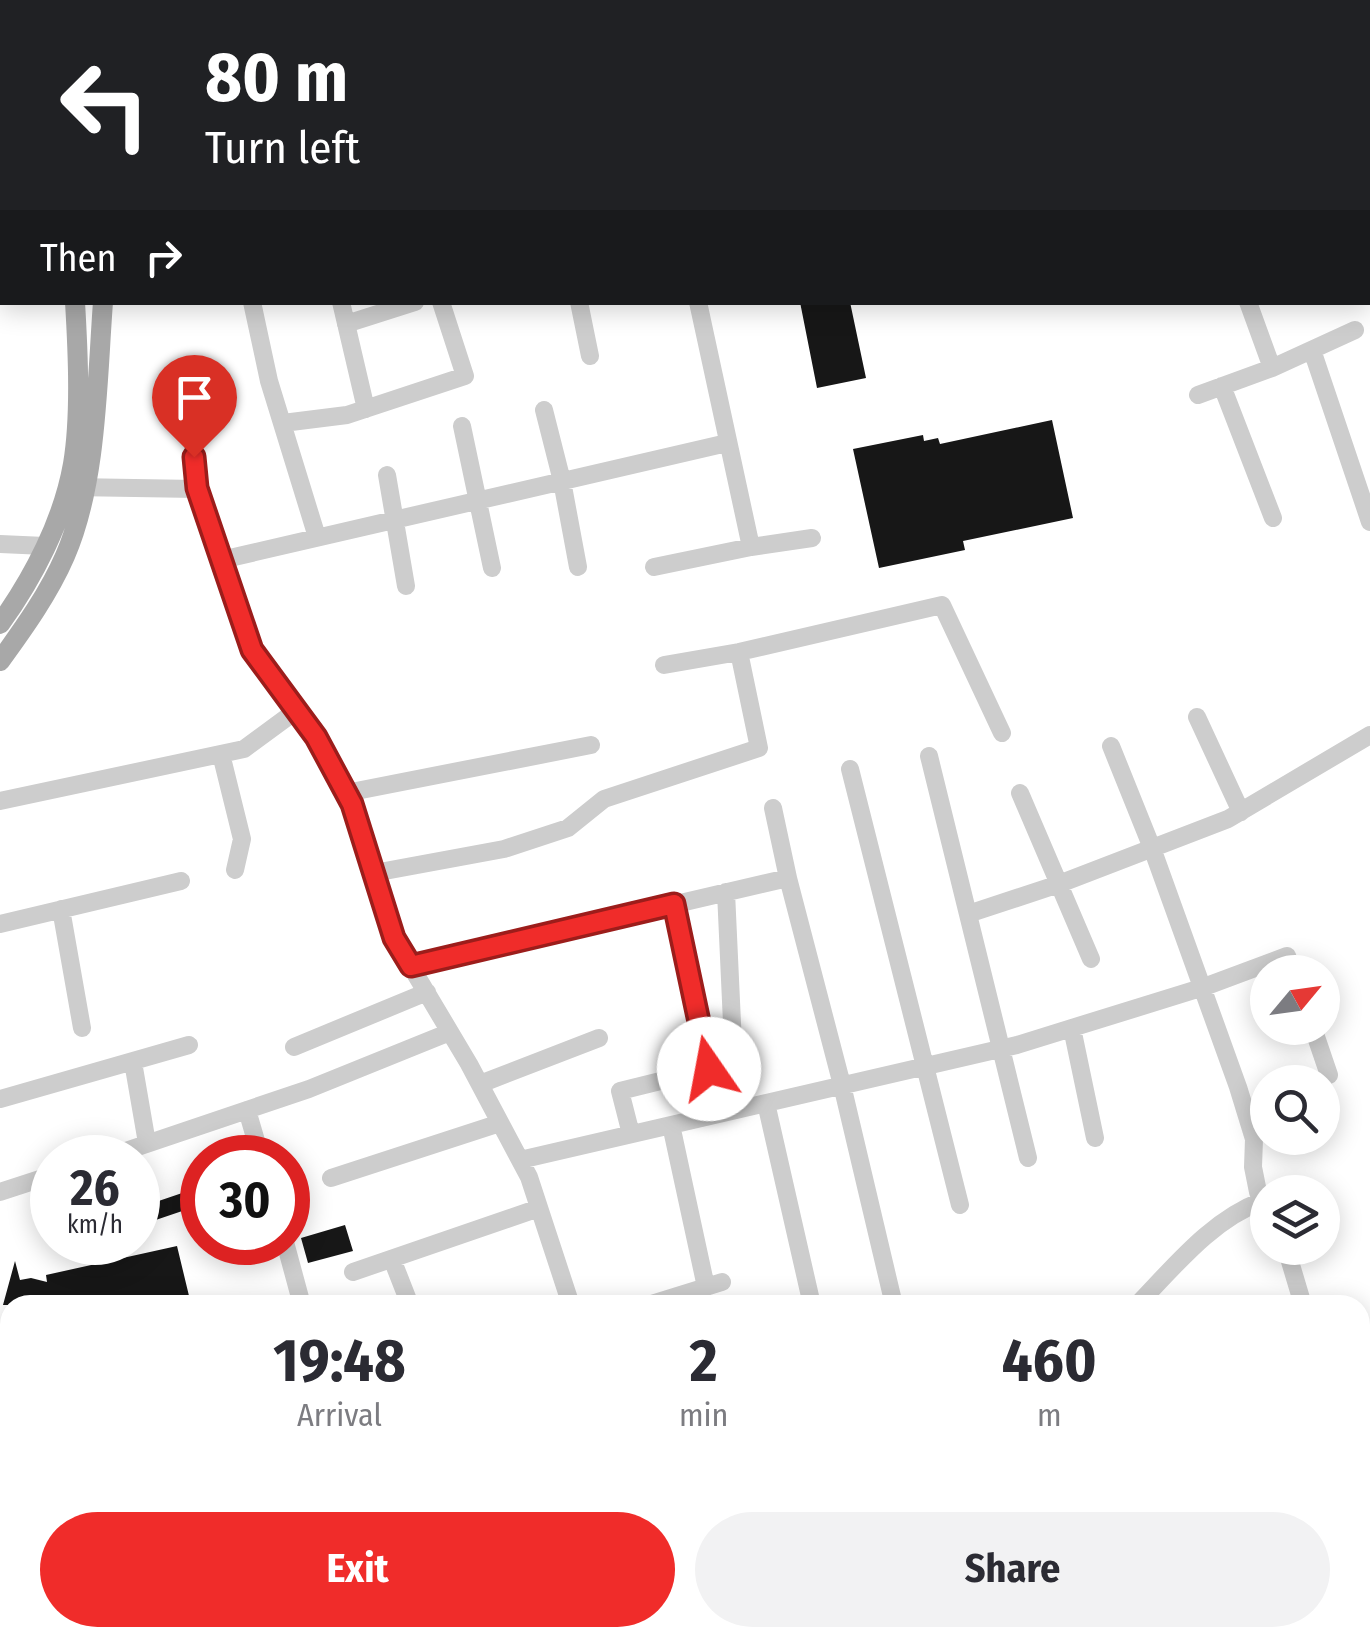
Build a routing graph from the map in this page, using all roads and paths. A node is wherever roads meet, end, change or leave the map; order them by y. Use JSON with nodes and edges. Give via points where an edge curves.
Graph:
{"nodes":[{"id":1,"x":75,"y":305,"type":"edge"},
{"id":2,"x":103,"y":305,"type":"edge"},
{"id":3,"x":253,"y":305,"type":"edge"},
{"id":4,"x":342,"y":305,"type":"edge"},
{"id":5,"x":406,"y":305,"type":"edge"},
{"id":6,"x":443,"y":305,"type":"edge"},
{"id":7,"x":580,"y":305,"type":"edge"},
{"id":8,"x":699,"y":305,"type":"edge"},
{"id":9,"x":1249,"y":305,"type":"edge"},
{"id":10,"x":346,"y":324,"type":"junction"},
{"id":11,"x":1355,"y":330,"type":"dead end"},
{"id":12,"x":1312,"y":350,"type":"junction"},
{"id":13,"x":590,"y":356,"type":"dead end"},
{"id":14,"x":1272,"y":368,"type":"junction"},
{"id":15,"x":1222,"y":386,"type":"junction"},
{"id":16,"x":189,"y":394,"type":"dead end"},
{"id":17,"x":1198,"y":395,"type":"dead end"},
{"id":18,"x":366,"y":409,"type":"junction"},
{"id":19,"x":544,"y":410,"type":"dead end"},
{"id":20,"x":283,"y":423,"type":"junction"},
{"id":21,"x":462,"y":426,"type":"dead end"},
{"id":22,"x":728,"y":443,"type":"junction"},
{"id":23,"x":387,"y":475,"type":"dead end"},
{"id":24,"x":562,"y":481,"type":"junction"},
{"id":25,"x":76,"y":487,"type":"junction"},
{"id":26,"x":197,"y":488,"type":"junction"},
{"id":27,"x":478,"y":500,"type":"junction"},
{"id":28,"x":1273,"y":518,"type":"dead end"},
{"id":29,"x":394,"y":520,"type":"junction"},
{"id":30,"x":1370,"y":522,"type":"edge"},
{"id":31,"x":317,"y":538,"type":"junction"},
{"id":32,"x":812,"y":538,"type":"dead end"},
{"id":33,"x":0,"y":544,"type":"edge"},
{"id":34,"x":45,"y":546,"type":"junction"},
{"id":35,"x":751,"y":547,"type":"junction"},
{"id":36,"x":221,"y":560,"type":"junction"},
{"id":37,"x":578,"y":567,"type":"dead end"},
{"id":38,"x":654,"y":567,"type":"dead end"},
{"id":39,"x":492,"y":568,"type":"dead end"},
{"id":40,"x":406,"y":586,"type":"dead end"},
{"id":41,"x":0,"y":624,"type":"edge"},
{"id":42,"x":738,"y":652,"type":"junction"},
{"id":43,"x":0,"y":662,"type":"edge"},
{"id":44,"x":664,"y":666,"type":"dead end"},
{"id":45,"x":297,"y":710,"type":"junction"},
{"id":46,"x":1197,"y":717,"type":"dead end"},
{"id":47,"x":1002,"y":733,"type":"dead end"},
{"id":48,"x":1370,"y":735,"type":"edge"},
{"id":49,"x":591,"y":744,"type":"dead end"},
{"id":50,"x":1111,"y":746,"type":"dead end"},
{"id":51,"x":221,"y":754,"type":"junction"},
{"id":52,"x":929,"y":756,"type":"dead end"},
{"id":53,"x":850,"y":770,"type":"dead end"},
{"id":54,"x":346,"y":792,"type":"junction"},
{"id":55,"x":1020,"y":793,"type":"dead end"},
{"id":56,"x":0,"y":801,"type":"edge"},
{"id":57,"x":773,"y":808,"type":"dead end"},
{"id":58,"x":1240,"y":812,"type":"junction"},
{"id":59,"x":1152,"y":848,"type":"junction"},
{"id":60,"x":234,"y":870,"type":"dead end"},
{"id":61,"x":374,"y":873,"type":"junction"},
{"id":62,"x":788,"y":878,"type":"junction"},
{"id":63,"x":181,"y":881,"type":"dead end"},
{"id":64,"x":1059,"y":884,"type":"junction"},
{"id":65,"x":726,"y":892,"type":"junction"},
{"id":66,"x":674,"y":904,"type":"junction"},
{"id":67,"x":62,"y":910,"type":"junction"},
{"id":68,"x":968,"y":914,"type":"junction"},
{"id":69,"x":0,"y":924,"type":"edge"},
{"id":70,"x":1091,"y":959,"type":"dead end"},
{"id":71,"x":411,"y":966,"type":"junction"},
{"id":72,"x":1250,"y":970,"type":"edge"},
{"id":73,"x":1204,"y":987,"type":"junction"},
{"id":74,"x":427,"y":992,"type":"junction"},
{"id":75,"x":82,"y":1028,"type":"dead end"},
{"id":76,"x":1072,"y":1028,"type":"junction"},
{"id":77,"x":450,"y":1032,"type":"junction"},
{"id":78,"x":599,"y":1038,"type":"dead end"},
{"id":79,"x":189,"y":1045,"type":"dead end"},
{"id":80,"x":294,"y":1047,"type":"dead end"},
{"id":81,"x":1001,"y":1048,"type":"junction"},
{"id":82,"x":132,"y":1062,"type":"junction"},
{"id":83,"x":924,"y":1066,"type":"junction"},
{"id":84,"x":480,"y":1084,"type":"junction"},
{"id":85,"x":842,"y":1086,"type":"junction"},
{"id":86,"x":0,"y":1099,"type":"edge"},
{"id":87,"x":766,"y":1103,"type":"junction"},
{"id":88,"x":248,"y":1110,"type":"junction"},
{"id":89,"x":736,"y":1110,"type":"junction"},
{"id":90,"x":500,"y":1123,"type":"junction"},
{"id":91,"x":671,"y":1125,"type":"junction"},
{"id":92,"x":631,"y":1134,"type":"junction"},
{"id":93,"x":145,"y":1135,"type":"edge"},
{"id":94,"x":255,"y":1135,"type":"edge"},
{"id":95,"x":1095,"y":1138,"type":"dead end"},
{"id":96,"x":160,"y":1140,"type":"edge"},
{"id":97,"x":1028,"y":1158,"type":"dead end"},
{"id":98,"x":520,"y":1160,"type":"junction"},
{"id":99,"x":1255,"y":1175,"type":"edge"},
{"id":100,"x":331,"y":1178,"type":"dead end"},
{"id":101,"x":30,"y":1182,"type":"edge"},
{"id":102,"x":0,"y":1192,"type":"edge"},
{"id":103,"x":960,"y":1205,"type":"dead end"},
{"id":104,"x":540,"y":1208,"type":"junction"},
{"id":105,"x":1250,"y":1208,"type":"edge"},
{"id":106,"x":392,"y":1258,"type":"junction"},
{"id":107,"x":291,"y":1265,"type":"edge"},
{"id":108,"x":1291,"y":1265,"type":"edge"},
{"id":109,"x":352,"y":1272,"type":"dead end"},
{"id":110,"x":702,"y":1292,"type":"edge"},
{"id":111,"x":299,"y":1295,"type":"edge"},
{"id":112,"x":406,"y":1295,"type":"edge"},
{"id":113,"x":568,"y":1295,"type":"edge"},
{"id":114,"x":810,"y":1295,"type":"edge"},
{"id":115,"x":892,"y":1295,"type":"edge"},
{"id":116,"x":1147,"y":1295,"type":"edge"},
{"id":117,"x":1300,"y":1295,"type":"edge"}],
"edges":[{"from":1,"to":25,"type":"main road"},
{"from":2,"to":25,"type":"main road","via":[[90,470]]},
{"from":3,"to":20,"type":"street"},
{"from":4,"to":10,"type":"street"},
{"from":5,"to":10,"type":"street"},
{"from":6,"to":18,"type":"street","via":[[465,376]]},
{"from":7,"to":13,"type":"street"},
{"from":8,"to":22,"type":"street"},
{"from":9,"to":14,"type":"street"},
{"from":10,"to":18,"type":"street"},
{"from":11,"to":12,"type":"street"},
{"from":12,"to":14,"type":"street"},
{"from":12,"to":30,"type":"street"},
{"from":14,"to":15,"type":"street"},
{"from":15,"to":17,"type":"street"},
{"from":15,"to":28,"type":"street"},
{"from":16,"to":26,"type":"street"},
{"from":18,"to":20,"type":"street"},
{"from":19,"to":24,"type":"street"},
{"from":20,"to":31,"type":"street"},
{"from":21,"to":27,"type":"street"},
{"from":22,"to":24,"type":"street"},
{"from":22,"to":35,"type":"street"},
{"from":23,"to":29,"type":"street"},
{"from":24,"to":27,"type":"street"},
{"from":24,"to":37,"type":"street"},
{"from":25,"to":26,"type":"street"},
{"from":25,"to":34,"type":"main road"},
{"from":25,"to":43,"type":"main road","via":[[66,555]]},
{"from":26,"to":36,"type":"street"},
{"from":27,"to":29,"type":"street"},
{"from":27,"to":39,"type":"street"},
{"from":29,"to":31,"type":"street"},
{"from":29,"to":40,"type":"street"},
{"from":31,"to":36,"type":"street"},
{"from":32,"to":35,"type":"street"},
{"from":33,"to":34,"type":"street"},
{"from":34,"to":41,"type":"main road"},
{"from":35,"to":38,"type":"street"},
{"from":36,"to":45,"type":"street","via":[[252,650]]},
{"from":42,"to":44,"type":"street"},
{"from":42,"to":47,"type":"street","via":[[942,605]]},
{"from":42,"to":61,"type":"street","via":[[760,748],[604,799],[568,828],[504,849]]},
{"from":45,"to":51,"type":"street","via":[[244,748]]},
{"from":45,"to":54,"type":"street"},
{"from":46,"to":58,"type":"street"},
{"from":48,"to":58,"type":"street"},
{"from":49,"to":54,"type":"street"},
{"from":50,"to":59,"type":"street"},
{"from":51,"to":56,"type":"street"},
{"from":51,"to":60,"type":"street","via":[[242,840]]},
{"from":52,"to":68,"type":"street"},
{"from":53,"to":83,"type":"street"},
{"from":54,"to":61,"type":"street"},
{"from":55,"to":64,"type":"street"},
{"from":57,"to":62,"type":"street"},
{"from":58,"to":59,"type":"street"},
{"from":59,"to":64,"type":"street"},
{"from":59,"to":73,"type":"street"},
{"from":61,"to":71,"type":"street","via":[[394,938]]},
{"from":62,"to":65,"type":"street"},
{"from":62,"to":85,"type":"street"},
{"from":63,"to":67,"type":"street"},
{"from":64,"to":68,"type":"street"},
{"from":64,"to":70,"type":"street"},
{"from":65,"to":66,"type":"street"},
{"from":65,"to":89,"type":"street"},
{"from":66,"to":71,"type":"street"},
{"from":66,"to":92,"type":"street","via":[[709,1069],[620,1091]]},
{"from":67,"to":69,"type":"street"},
{"from":67,"to":75,"type":"street"},
{"from":68,"to":81,"type":"street"},
{"from":71,"to":74,"type":"street"},
{"from":72,"to":73,"type":"street"},
{"from":73,"to":76,"type":"street"},
{"from":73,"to":99,"type":"street","via":[[1254,1139]]},
{"from":74,"to":77,"type":"street"},
{"from":74,"to":80,"type":"street"},
{"from":76,"to":81,"type":"street"},
{"from":76,"to":95,"type":"street"},
{"from":77,"to":84,"type":"street"},
{"from":77,"to":88,"type":"street"},
{"from":78,"to":84,"type":"street"},
{"from":79,"to":82,"type":"street"},
{"from":81,"to":83,"type":"street"},
{"from":81,"to":97,"type":"street"},
{"from":82,"to":86,"type":"street"},
{"from":82,"to":93,"type":"street"},
{"from":83,"to":85,"type":"street"},
{"from":83,"to":103,"type":"street"},
{"from":84,"to":90,"type":"street"},
{"from":85,"to":87,"type":"street"},
{"from":85,"to":115,"type":"street"},
{"from":87,"to":89,"type":"street"},
{"from":87,"to":114,"type":"street"},
{"from":88,"to":94,"type":"street"},
{"from":88,"to":96,"type":"street"},
{"from":89,"to":91,"type":"street"},
{"from":90,"to":98,"type":"street"},
{"from":90,"to":100,"type":"street"},
{"from":91,"to":92,"type":"street"},
{"from":91,"to":110,"type":"street"},
{"from":92,"to":98,"type":"street"},
{"from":98,"to":104,"type":"street"},
{"from":101,"to":102,"type":"street"},
{"from":104,"to":106,"type":"street"},
{"from":104,"to":113,"type":"street"},
{"from":105,"to":116,"type":"street","via":[[1190,1250]]},
{"from":106,"to":109,"type":"street"},
{"from":106,"to":112,"type":"street"},
{"from":107,"to":111,"type":"street"},
{"from":108,"to":117,"type":"street"}]}
